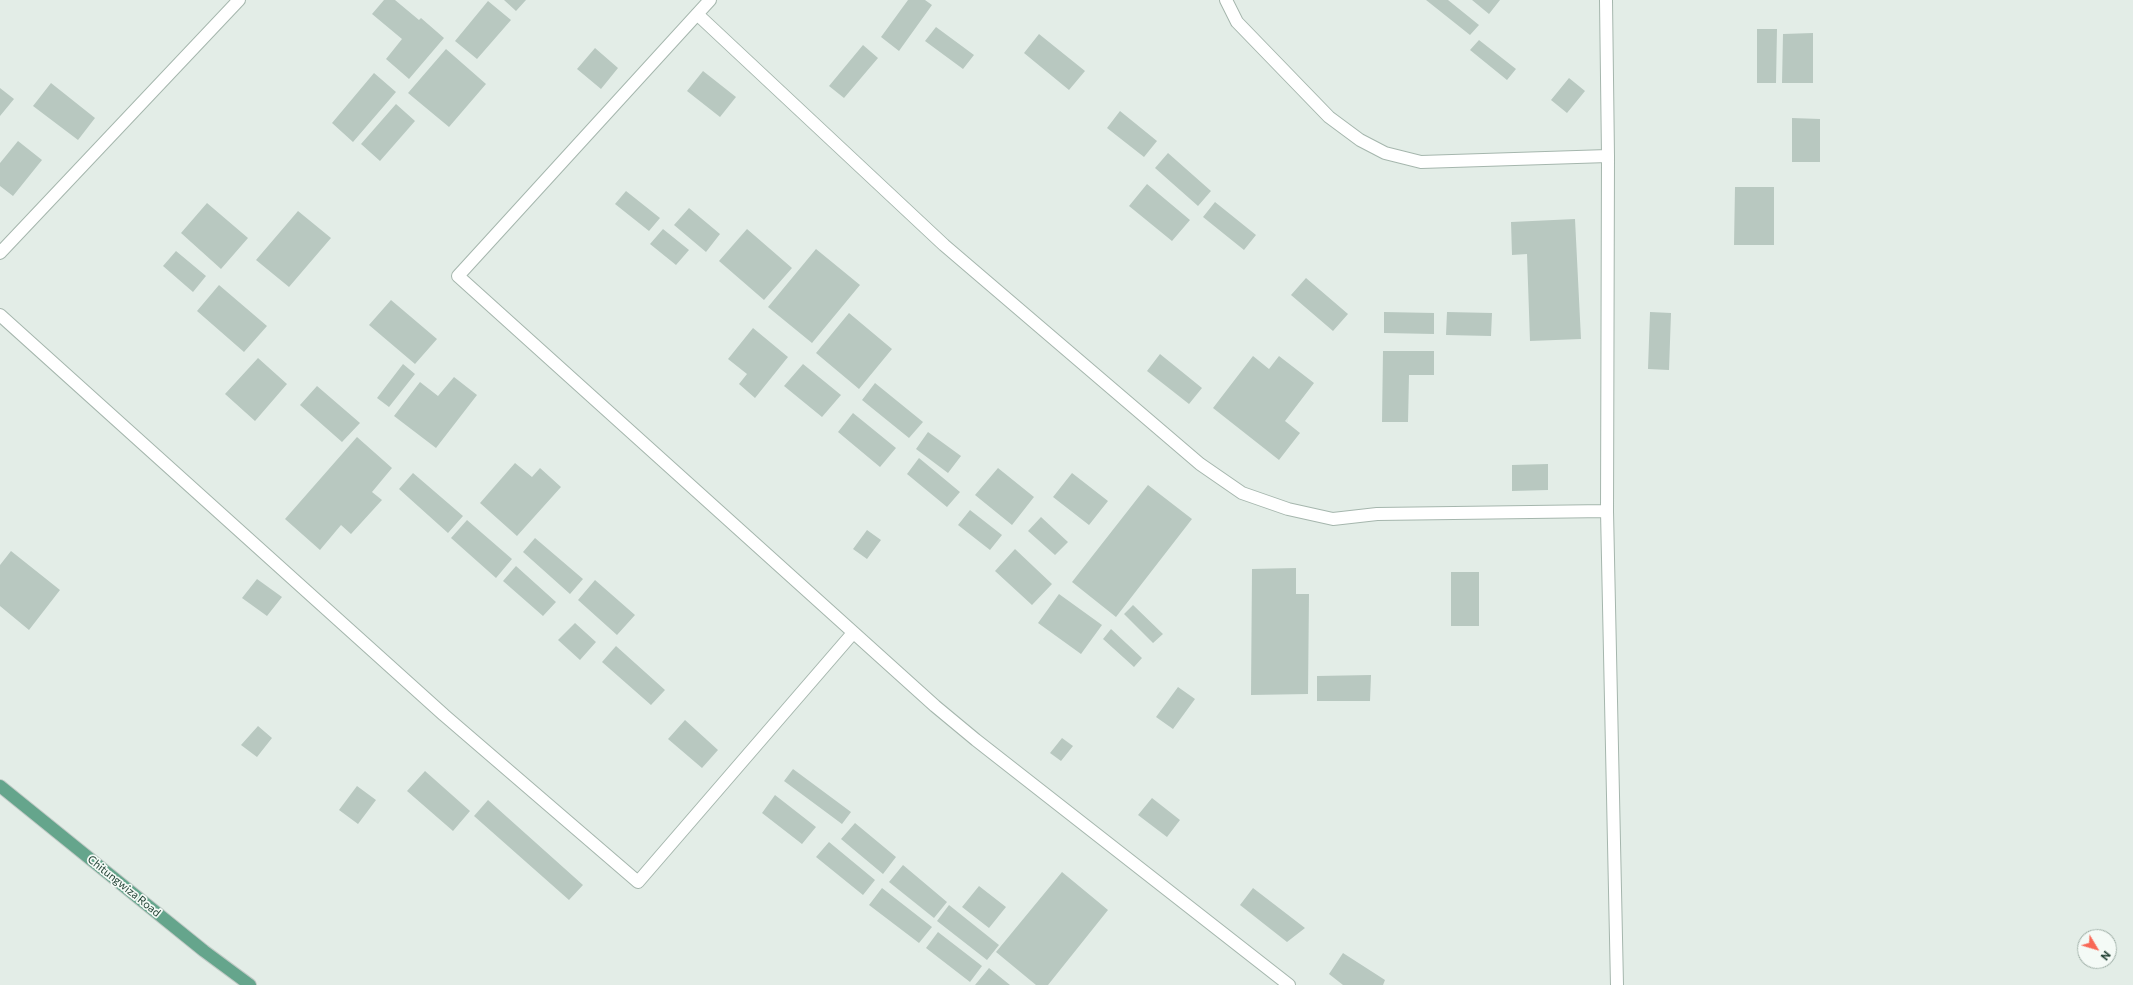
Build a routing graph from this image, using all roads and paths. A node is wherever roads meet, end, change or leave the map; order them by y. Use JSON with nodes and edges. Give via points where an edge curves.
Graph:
{"nodes":[{"id":1,"x":239,"y":0,"type":"edge"},
{"id":2,"x":710,"y":0,"type":"edge"},
{"id":3,"x":1226,"y":0,"type":"edge"},
{"id":4,"x":1606,"y":0,"type":"edge"},
{"id":5,"x":697,"y":14,"type":"junction"},
{"id":6,"x":1608,"y":156,"type":"junction"},
{"id":7,"x":0,"y":253,"type":"edge"},
{"id":8,"x":0,"y":315,"type":"edge"},
{"id":9,"x":1608,"y":511,"type":"junction"},
{"id":10,"x":853,"y":632,"type":"junction"},
{"id":11,"x":0,"y":786,"type":"edge"},
{"id":12,"x":250,"y":985,"type":"edge"},
{"id":13,"x":1289,"y":985,"type":"edge"},
{"id":14,"x":1617,"y":985,"type":"edge"}],
"edges":[{"from":1,"to":7,"type":"street"},
{"from":2,"to":5,"type":"street"},
{"from":3,"to":6,"type":"street","via":[[1236,22],[1329,117],[1360,140],[1385,152],[1421,162]]},
{"from":4,"to":6,"type":"street"},
{"from":5,"to":9,"type":"street","via":[[944,245],[1194,459],[1242,493],[1288,509],[1333,518],[1377,514]]},
{"from":5,"to":10,"type":"street","via":[[458,276]]},
{"from":6,"to":9,"type":"street"},
{"from":8,"to":10,"type":"street","via":[[444,715],[638,882]]},
{"from":9,"to":14,"type":"street"},
{"from":10,"to":13,"type":"street","via":[[976,740]]},
{"from":11,"to":12,"type":"main road","name":"Chitungwiza Road","via":[[204,951]]}]}
